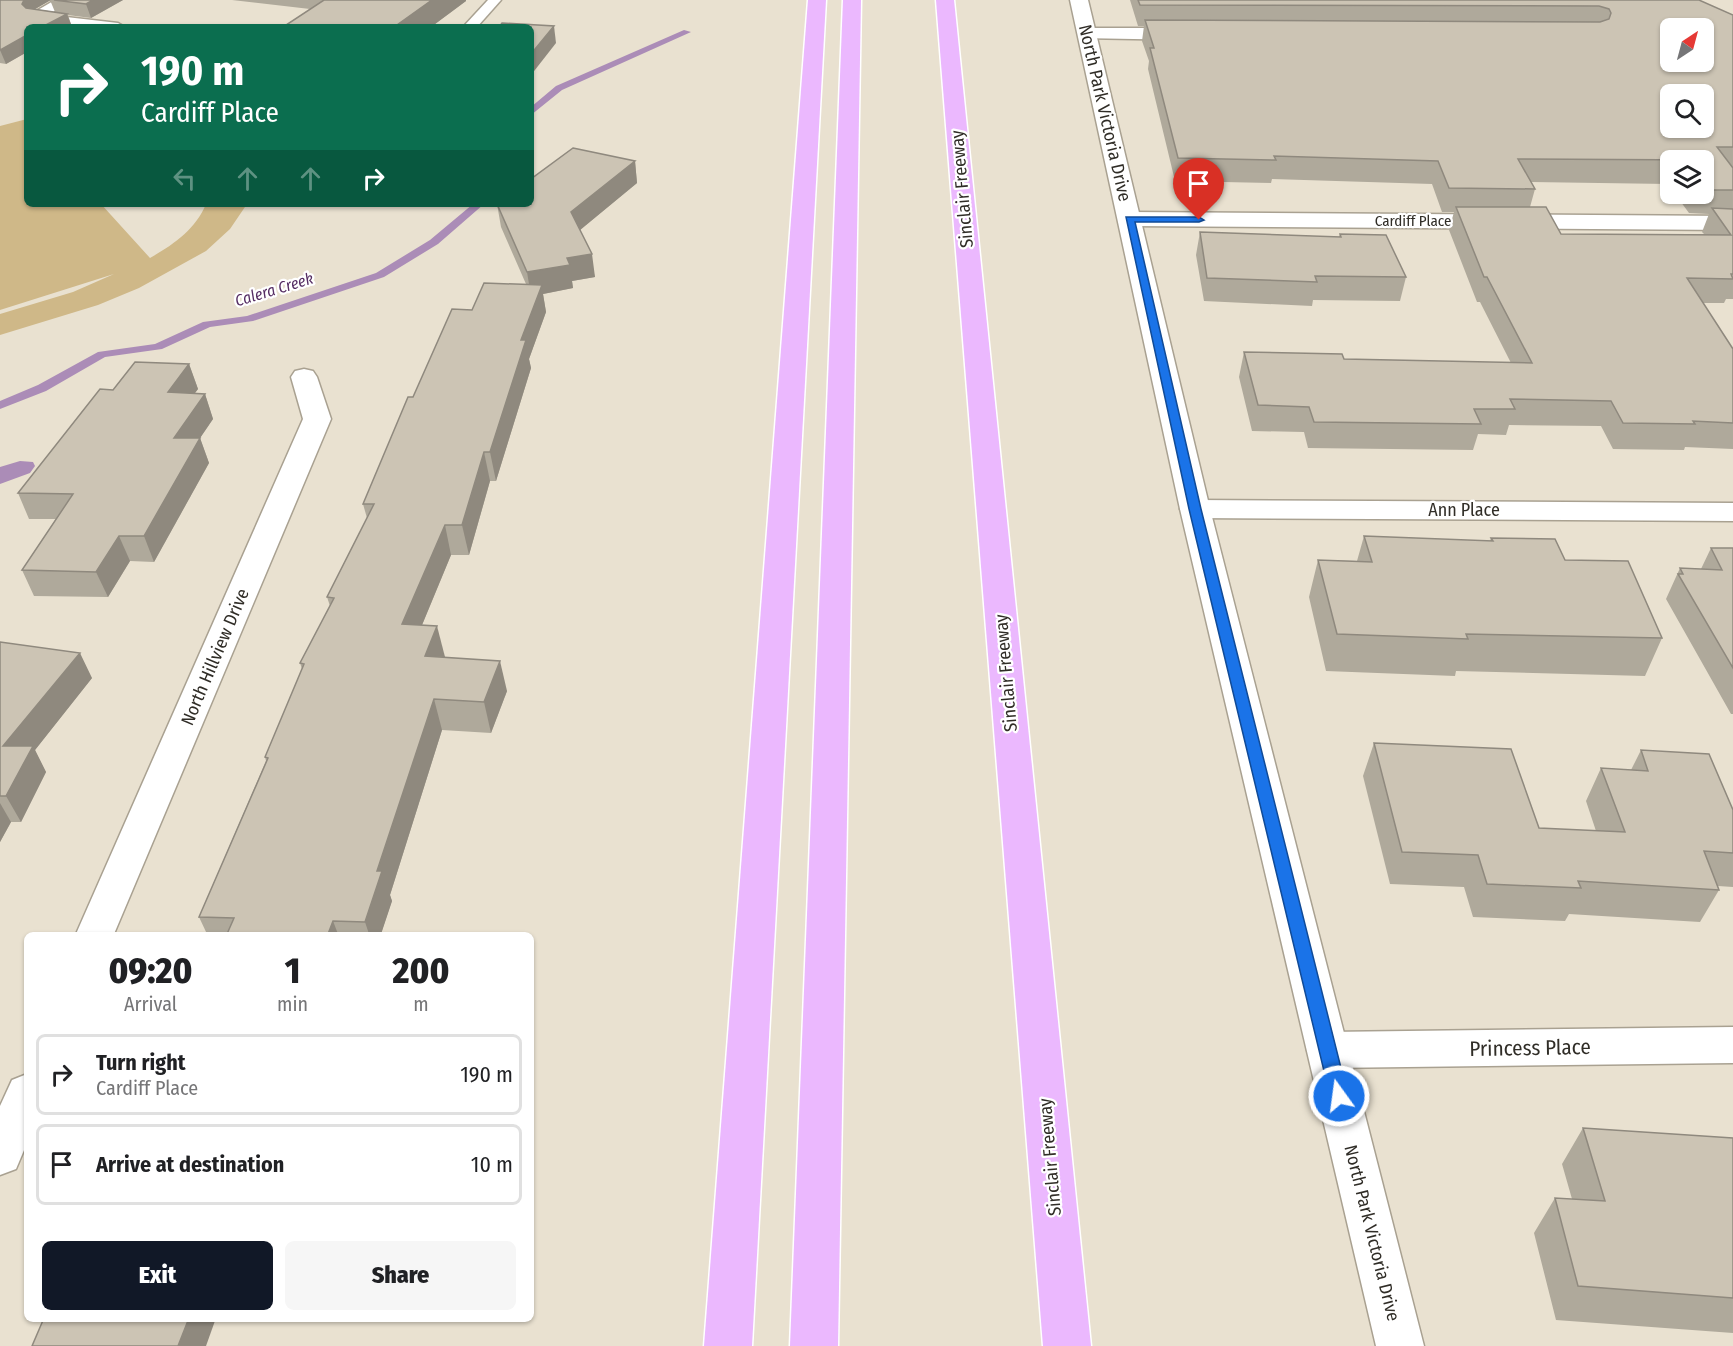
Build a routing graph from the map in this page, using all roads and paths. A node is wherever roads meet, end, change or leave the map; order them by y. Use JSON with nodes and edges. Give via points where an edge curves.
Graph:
{"nodes":[{"id":1,"x":64,"y":0,"type":"edge"},
{"id":2,"x":495,"y":0,"type":"edge"},
{"id":3,"x":817,"y":0,"type":"edge"},
{"id":4,"x":852,"y":0,"type":"edge"},
{"id":5,"x":945,"y":0,"type":"edge"},
{"id":6,"x":1079,"y":0,"type":"edge"},
{"id":7,"x":93,"y":24,"type":"edge"},
{"id":8,"x":473,"y":24,"type":"edge"},
{"id":9,"x":1087,"y":34,"type":"junction"},
{"id":10,"x":1205,"y":34,"type":"edge"},
{"id":11,"x":1130,"y":219,"type":"junction"},
{"id":12,"x":1733,"y":223,"type":"edge"},
{"id":13,"x":304,"y":377,"type":"dead end"},
{"id":14,"x":1195,"y":509,"type":"junction"},
{"id":15,"x":1733,"y":512,"type":"edge"},
{"id":16,"x":96,"y":932,"type":"edge"},
{"id":17,"x":1733,"y":1045,"type":"edge"},
{"id":18,"x":1328,"y":1050,"type":"junction"},
{"id":19,"x":24,"y":1100,"type":"edge"},
{"id":20,"x":0,"y":1155,"type":"edge"},
{"id":21,"x":728,"y":1346,"type":"edge"},
{"id":22,"x":814,"y":1346,"type":"edge"},
{"id":23,"x":1067,"y":1346,"type":"edge"},
{"id":24,"x":1400,"y":1346,"type":"edge"}],
"edges":[{"from":1,"to":7,"type":"lane","via":[[36,17]]},
{"from":2,"to":8,"type":"lane"},
{"from":3,"to":21,"type":"highway"},
{"from":4,"to":22,"type":"highway"},
{"from":5,"to":23,"type":"highway","name":"Sinclair Freeway"},
{"from":6,"to":9,"type":"street","name":"North Park Victoria Drive"},
{"from":9,"to":10,"type":"street"},
{"from":9,"to":11,"type":"street","name":"North Park Victoria Drive"},
{"from":11,"to":12,"type":"street","name":"Cardiff Place"},
{"from":11,"to":14,"type":"street","name":"North Park Victoria Drive"},
{"from":13,"to":16,"type":"street","name":"North Hillview Drive","via":[[317,419]]},
{"from":14,"to":15,"type":"street","name":"Ann Place"},
{"from":14,"to":18,"type":"street","name":"North Park Victoria Drive"},
{"from":17,"to":18,"type":"street","name":"Princess Place"},
{"from":18,"to":24,"type":"street","name":"North Park Victoria Drive"},
{"from":19,"to":20,"type":"street"}]}
